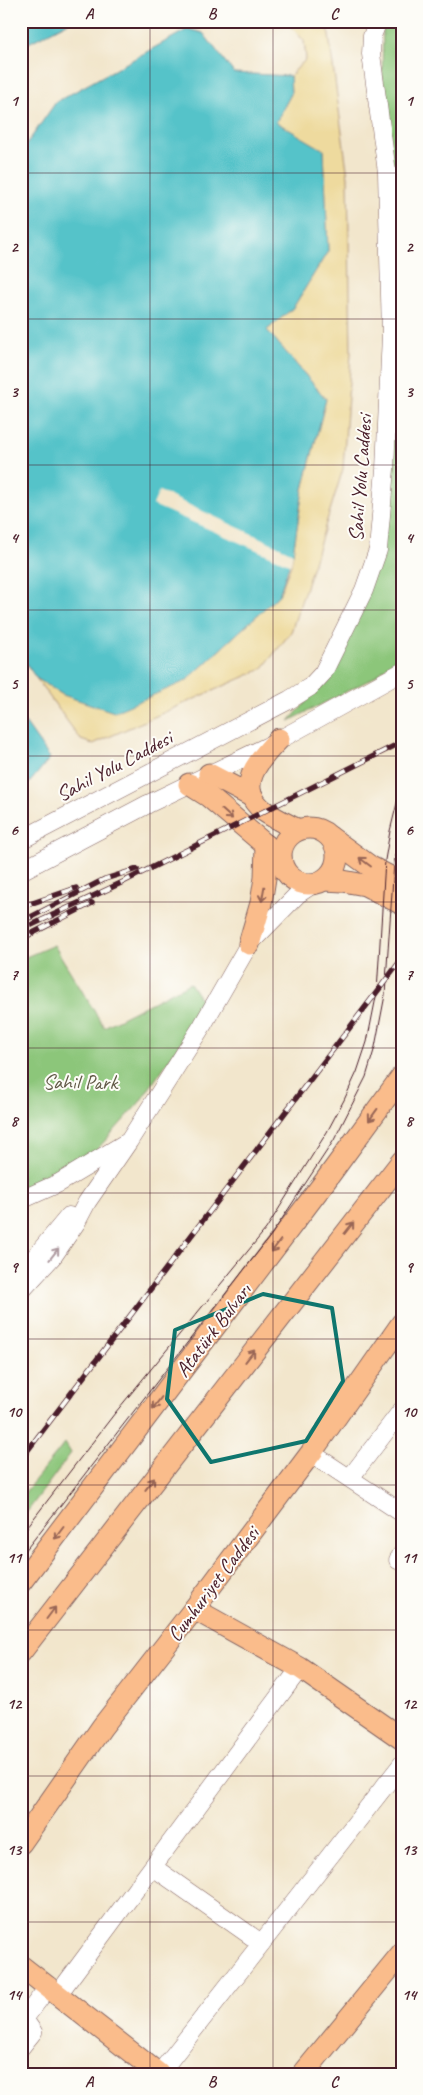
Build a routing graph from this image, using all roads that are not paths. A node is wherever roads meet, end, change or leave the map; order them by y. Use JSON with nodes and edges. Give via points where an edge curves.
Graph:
{"nodes":[{"id":1,"x":378,"y":21,"type":"edge"},
{"id":2,"x":402,"y":672,"type":"edge"},
{"id":3,"x":279,"y":739,"type":"junction"},
{"id":4,"x":209,"y":774,"type":"junction"},
{"id":5,"x":189,"y":784,"type":"junction"},
{"id":6,"x":253,"y":797,"type":"junction"},
{"id":7,"x":298,"y":830,"type":"junction"},
{"id":8,"x":330,"y":837,"type":"junction"},
{"id":9,"x":21,"y":840,"type":"edge"},
{"id":10,"x":273,"y":851,"type":"junction"},
{"id":11,"x":21,"y":871,"type":"edge"},
{"id":12,"x":319,"y":882,"type":"junction"},
{"id":13,"x":399,"y":899,"type":"edge"},
{"id":14,"x":249,"y":944,"type":"junction"},
{"id":15,"x":402,"y":1076,"type":"edge"},
{"id":16,"x":129,"y":1141,"type":"junction"},
{"id":17,"x":402,"y":1160,"type":"edge"},
{"id":18,"x":21,"y":1200,"type":"edge"},
{"id":19,"x":88,"y":1202,"type":"junction"},
{"id":20,"x":21,"y":1274,"type":"edge"},
{"id":21,"x":21,"y":1291,"type":"edge"},
{"id":22,"x":402,"y":1323,"type":"edge"},
{"id":23,"x":402,"y":1410,"type":"edge"},
{"id":24,"x":310,"y":1453,"type":"junction"},
{"id":25,"x":350,"y":1478,"type":"junction"},
{"id":26,"x":402,"y":1513,"type":"edge"},
{"id":27,"x":402,"y":1554,"type":"edge"},
{"id":28,"x":402,"y":1562,"type":"edge"},
{"id":29,"x":21,"y":1582,"type":"edge"},
{"id":30,"x":194,"y":1609,"type":"junction"},
{"id":31,"x":21,"y":1652,"type":"edge"},
{"id":32,"x":300,"y":1668,"type":"junction"},
{"id":33,"x":402,"y":1739,"type":"edge"},
{"id":34,"x":402,"y":1764,"type":"edge"},
{"id":35,"x":21,"y":1842,"type":"edge"},
{"id":36,"x":153,"y":1867,"type":"junction"},
{"id":37,"x":261,"y":1943,"type":"junction"},
{"id":38,"x":402,"y":1953,"type":"edge"},
{"id":39,"x":21,"y":1966,"type":"edge"},
{"id":40,"x":54,"y":1990,"type":"junction"},
{"id":41,"x":21,"y":2046,"type":"edge"},
{"id":42,"x":159,"y":2074,"type":"edge"},
{"id":43,"x":303,"y":2074,"type":"edge"}],
"edges":[{"from":1,"to":9,"type":"street","name":"Sahil Yolu Caddesi","via":[[372,36],[371,54],[387,172],[390,335],[386,469],[378,550],[364,590],[323,673],[310,687]]},
{"from":2,"to":3,"type":"street"},
{"from":3,"to":4,"type":"street"},
{"from":3,"to":6,"type":"main road","via":[[253,771],[250,784]]},
{"from":4,"to":5,"type":"street"},
{"from":4,"to":6,"type":"main road"},
{"from":5,"to":10,"type":"main road","one_way":true},
{"from":5,"to":11,"type":"street"},
{"from":6,"to":7,"type":"main road","via":[[263,810]]},
{"from":7,"to":8,"type":"main road","via":[[316,828]]},
{"from":7,"to":10,"type":"main road"},
{"from":8,"to":12,"type":"main road","via":[[335,844],[337,860],[335,868]]},
{"from":13,"to":8,"type":"main road","one_way":true,"via":[[371,867]]},
{"from":10,"to":12,"type":"main road","via":[[297,882]]},
{"from":10,"to":14,"type":"main road","one_way":true},
{"from":12,"to":13,"type":"main road","via":[[344,881],[365,885]]},
{"from":12,"to":14,"type":"street","via":[[298,894]]},
{"from":14,"to":16,"type":"street","via":[[202,1026]]},
{"from":15,"to":29,"type":"main road","name":"Atatürk Bulvarı","one_way":true},
{"from":16,"to":18,"type":"street","via":[[58,1183]]},
{"from":16,"to":19,"type":"street"},
{"from":31,"to":17,"type":"main road","name":"Atatürk Bulvarı","one_way":true},
{"from":19,"to":20,"type":"street","via":[[67,1218]]},
{"from":21,"to":19,"type":"street","one_way":true,"via":[[54,1255]]},
{"from":22,"to":24,"type":"main road","name":"Cumhuriyet Caddesi"},
{"from":23,"to":25,"type":"street"},
{"from":24,"to":25,"type":"street"},
{"from":24,"to":30,"type":"main road","name":"Cumhuriyet Caddesi"},
{"from":25,"to":26,"type":"street"},
{"from":27,"to":28,"type":"street","via":[[398,1560]]},
{"from":30,"to":32,"type":"main road"},
{"from":30,"to":35,"type":"main road","name":"Cumhuriyet Caddesi","via":[[102,1727]]},
{"from":32,"to":33,"type":"main road"},
{"from":32,"to":36,"type":"street"},
{"from":34,"to":37,"type":"street"},
{"from":36,"to":37,"type":"street"},
{"from":36,"to":40,"type":"street"},
{"from":37,"to":42,"type":"street"},
{"from":38,"to":43,"type":"main road"},
{"from":39,"to":40,"type":"main road"},
{"from":40,"to":41,"type":"street","via":[[24,2018],[33,2032]]},
{"from":40,"to":42,"type":"main road"}]}
